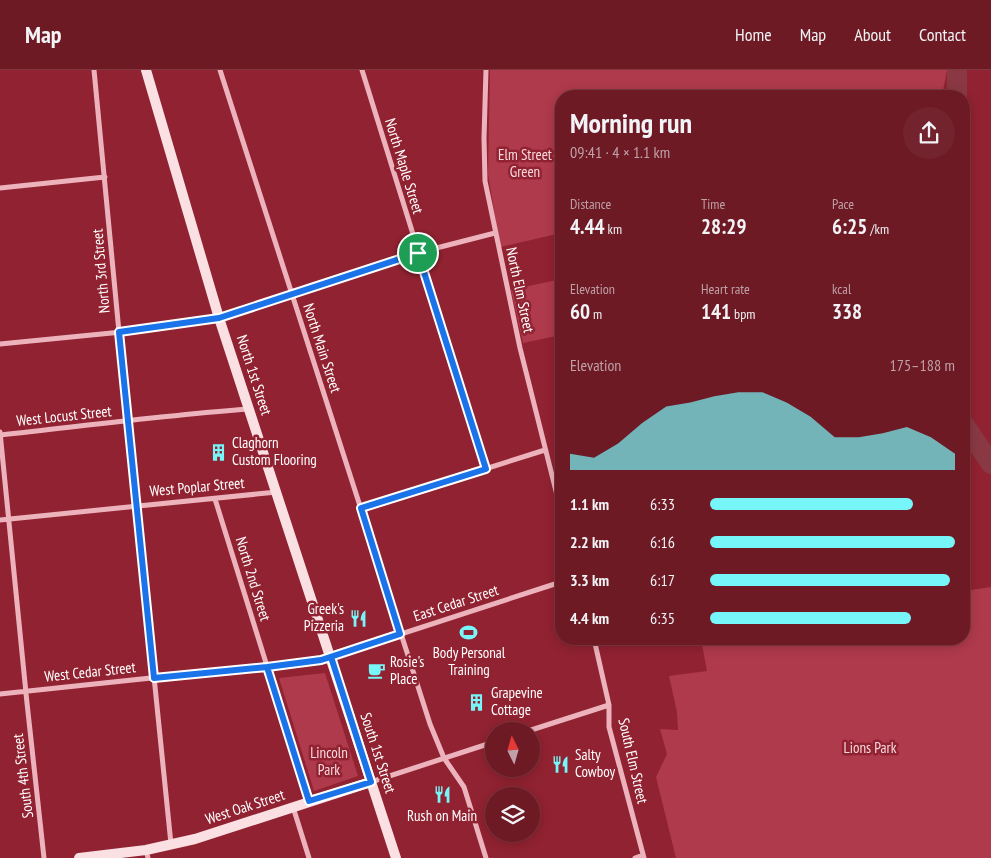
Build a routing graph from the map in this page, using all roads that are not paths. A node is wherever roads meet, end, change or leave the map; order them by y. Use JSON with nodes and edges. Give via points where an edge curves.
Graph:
{"nodes":[{"id":1,"x":94,"y":70,"type":"edge"},
{"id":2,"x":146,"y":70,"type":"edge"},
{"id":3,"x":220,"y":70,"type":"edge"},
{"id":4,"x":362,"y":70,"type":"edge"},
{"id":5,"x":486,"y":70,"type":"edge"},
{"id":6,"x":105,"y":177,"type":"junction"},
{"id":7,"x":0,"y":188,"type":"edge"},
{"id":8,"x":495,"y":233,"type":"junction"},
{"id":9,"x":418,"y":253,"type":"junction"},
{"id":10,"x":291,"y":294,"type":"junction"},
{"id":11,"x":219,"y":318,"type":"junction"},
{"id":12,"x":119,"y":332,"type":"junction"},
{"id":13,"x":0,"y":344,"type":"edge"},
{"id":14,"x":249,"y":409,"type":"junction"},
{"id":15,"x":128,"y":422,"type":"junction"},
{"id":16,"x":0,"y":434,"type":"edge"},
{"id":17,"x":545,"y":450,"type":"junction"},
{"id":18,"x":486,"y":469,"type":"junction"},
{"id":19,"x":555,"y":488,"type":"edge"},
{"id":20,"x":277,"y":492,"type":"junction"},
{"id":21,"x":215,"y":499,"type":"junction"},
{"id":22,"x":137,"y":505,"type":"junction"},
{"id":23,"x":361,"y":508,"type":"junction"},
{"id":24,"x":8,"y":519,"type":"junction"},
{"id":25,"x":0,"y":520,"type":"edge"},
{"id":26,"x":555,"y":584,"type":"edge"},
{"id":27,"x":400,"y":634,"type":"junction"},
{"id":28,"x":595,"y":645,"type":"edge"},
{"id":29,"x":331,"y":657,"type":"junction"},
{"id":30,"x":267,"y":667,"type":"junction"},
{"id":31,"x":154,"y":678,"type":"junction"},
{"id":32,"x":26,"y":691,"type":"junction"},
{"id":33,"x":0,"y":694,"type":"edge"},
{"id":34,"x":609,"y":705,"type":"junction"},
{"id":35,"x":540,"y":727,"type":"edge"},
{"id":36,"x":485,"y":745,"type":"edge"},
{"id":37,"x":444,"y":758,"type":"junction"},
{"id":38,"x":371,"y":782,"type":"junction"},
{"id":39,"x":309,"y":801,"type":"junction"},
{"id":40,"x":292,"y":807,"type":"junction"},
{"id":41,"x":171,"y":844,"type":"junction"},
{"id":42,"x":147,"y":854,"type":"edge"},
{"id":43,"x":644,"y":857,"type":"edge"},
{"id":44,"x":44,"y":858,"type":"edge"},
{"id":45,"x":79,"y":858,"type":"edge"},
{"id":46,"x":309,"y":858,"type":"edge"},
{"id":47,"x":396,"y":858,"type":"edge"},
{"id":48,"x":486,"y":858,"type":"edge"},
{"id":49,"x":635,"y":858,"type":"edge"}],
"edges":[{"from":1,"to":6,"type":"street","name":"North 3rd Street"},
{"from":2,"to":11,"type":"street","name":"North 1st Street"},
{"from":3,"to":10,"type":"street","name":"North Main Street"},
{"from":4,"to":9,"type":"street","name":"North Maple Street"},
{"from":5,"to":8,"type":"street","name":"North Elm Street","via":[[483,162]]},
{"from":6,"to":7,"type":"street"},
{"from":6,"to":12,"type":"street","name":"North 3rd Street"},
{"from":8,"to":9,"type":"street"},
{"from":8,"to":17,"type":"street","name":"North Elm Street"},
{"from":9,"to":10,"type":"street"},
{"from":9,"to":18,"type":"street","name":"North Maple Street"},
{"from":10,"to":11,"type":"street"},
{"from":10,"to":23,"type":"street","name":"North Main Street"},
{"from":11,"to":12,"type":"street"},
{"from":11,"to":14,"type":"street","name":"North 1st Street"},
{"from":12,"to":13,"type":"street"},
{"from":12,"to":15,"type":"street","name":"North 3rd Street"},
{"from":14,"to":15,"type":"street","name":"West Locust Street"},
{"from":14,"to":20,"type":"street","name":"North 1st Street"},
{"from":15,"to":16,"type":"street","name":"West Locust Street"},
{"from":15,"to":22,"type":"street","name":"North 3rd Street"},
{"from":16,"to":24,"type":"street","name":"South 4th Street"},
{"from":17,"to":18,"type":"street"},
{"from":17,"to":19,"type":"street","name":"North Elm Street"},
{"from":18,"to":23,"type":"street"},
{"from":20,"to":21,"type":"street","name":"West Poplar Street"},
{"from":20,"to":29,"type":"street","name":"North 1st Street"},
{"from":21,"to":22,"type":"street","name":"West Poplar Street"},
{"from":21,"to":30,"type":"street","name":"North 2nd Street"},
{"from":22,"to":24,"type":"street","name":"West Poplar Street"},
{"from":22,"to":31,"type":"street","name":"North 3rd Street"},
{"from":23,"to":27,"type":"street","name":"North Main Street"},
{"from":24,"to":25,"type":"street","name":"West Poplar Street"},
{"from":24,"to":32,"type":"street","name":"South 4th Street"},
{"from":26,"to":27,"type":"street","name":"East Cedar Street"},
{"from":27,"to":29,"type":"street","name":"East Cedar Street"},
{"from":27,"to":37,"type":"street","name":"North Main Street"},
{"from":28,"to":34,"type":"street","name":"South Elm Street"},
{"from":29,"to":30,"type":"street","name":"West Cedar Street"},
{"from":29,"to":38,"type":"street","name":"South 1st Street"},
{"from":30,"to":31,"type":"street","name":"West Cedar Street"},
{"from":30,"to":39,"type":"street","name":"North 2nd Street"},
{"from":31,"to":32,"type":"street","name":"West Cedar Street"},
{"from":31,"to":41,"type":"street","name":"North 3rd Street"},
{"from":32,"to":33,"type":"street","name":"West Cedar Street"},
{"from":32,"to":44,"type":"street","name":"South 4th Street"},
{"from":34,"to":35,"type":"street"},
{"from":34,"to":43,"type":"street","name":"South Elm Street","via":[[609,726]]},
{"from":36,"to":37,"type":"street","name":"West Oak Street"},
{"from":37,"to":38,"type":"street","name":"West Oak Street"},
{"from":37,"to":48,"type":"street","name":"North Main Street","via":[[464,787]]},
{"from":38,"to":39,"type":"street","name":"West Oak Street"},
{"from":38,"to":47,"type":"street","name":"South 1st Street"},
{"from":39,"to":40,"type":"street","name":"West Oak Street"},
{"from":40,"to":41,"type":"street","name":"West Oak Street"},
{"from":40,"to":46,"type":"street"},
{"from":41,"to":42,"type":"street","name":"West Oak Street"},
{"from":42,"to":45,"type":"street","name":"West Oak Street"},
{"from":43,"to":49,"type":"street"}]}
